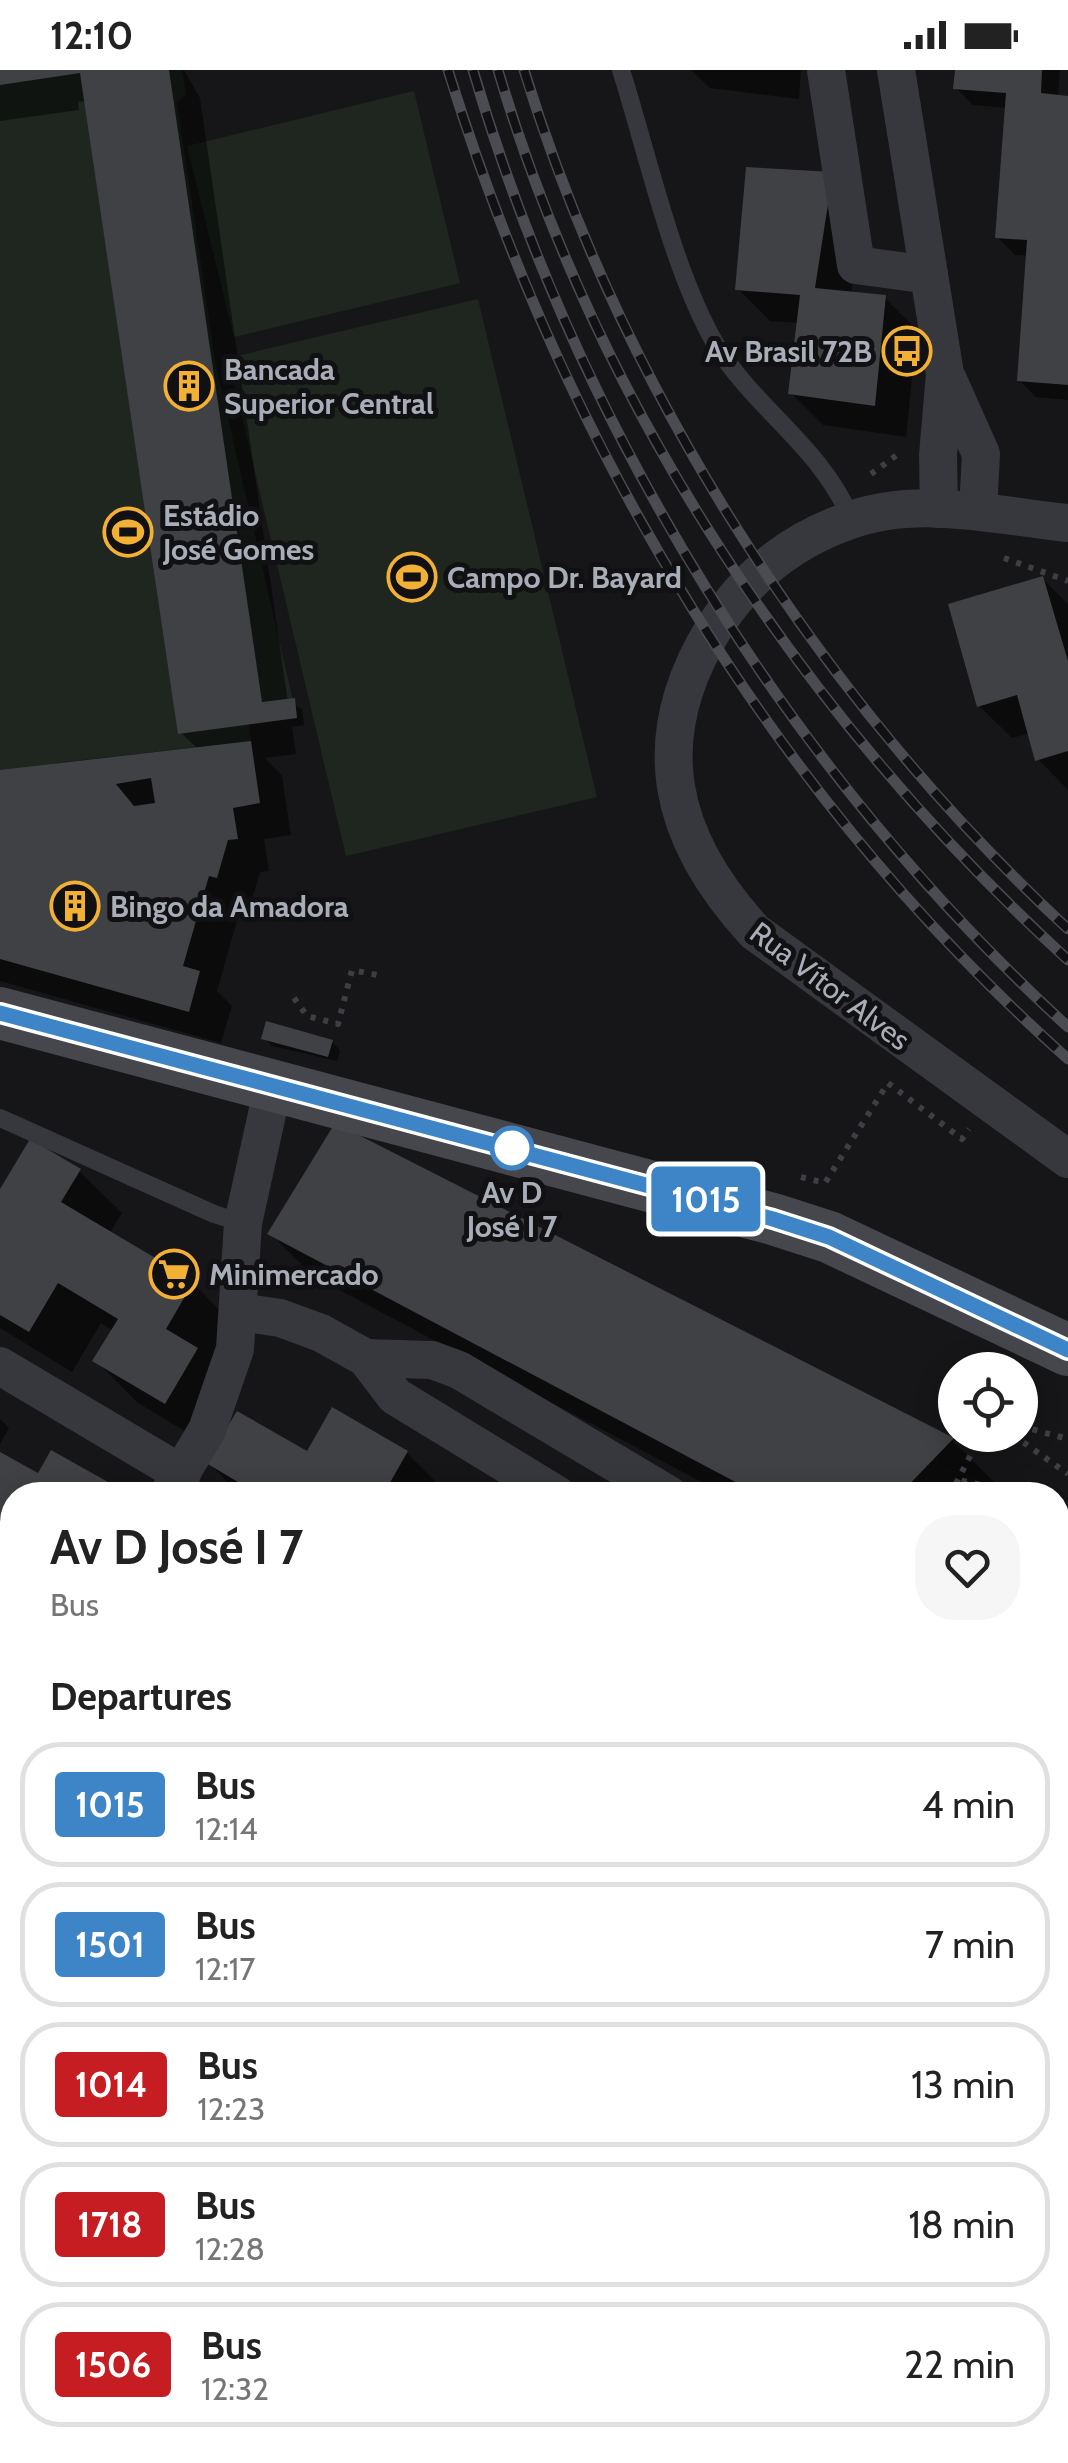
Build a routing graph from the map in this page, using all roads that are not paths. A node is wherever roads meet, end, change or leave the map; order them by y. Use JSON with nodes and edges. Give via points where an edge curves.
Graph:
{"nodes":[{"id":1,"x":622,"y":70,"type":"edge"},
{"id":2,"x":818,"y":70,"type":"edge"},
{"id":3,"x":826,"y":70,"type":"edge"},
{"id":4,"x":896,"y":70,"type":"edge"},
{"id":5,"x":929,"y":275,"type":"junction"},
{"id":6,"x":945,"y":374,"type":"junction"},
{"id":7,"x":940,"y":509,"type":"junction"},
{"id":8,"x":978,"y":510,"type":"junction"},
{"id":9,"x":1017,"y":515,"type":"junction"},
{"id":10,"x":851,"y":519,"type":"junction"},
{"id":11,"x":1068,"y":523,"type":"edge"},
{"id":12,"x":1068,"y":545,"type":"edge"},
{"id":13,"x":0,"y":1013,"type":"edge"},
{"id":14,"x":273,"y":1088,"type":"junction"},
{"id":15,"x":0,"y":1118,"type":"edge"},
{"id":16,"x":1068,"y":1158,"type":"edge"},
{"id":17,"x":243,"y":1223,"type":"junction"},
{"id":18,"x":240,"y":1312,"type":"junction"},
{"id":19,"x":1068,"y":1350,"type":"edge"},
{"id":20,"x":366,"y":1358,"type":"junction"},
{"id":21,"x":0,"y":1366,"type":"edge"},
{"id":22,"x":172,"y":1482,"type":"edge"},
{"id":23,"x":176,"y":1482,"type":"edge"},
{"id":24,"x":537,"y":1482,"type":"edge"},
{"id":25,"x":647,"y":1482,"type":"edge"}],
"edges":[{"from":1,"to":10,"type":"lane","via":[[690,289],[718,347],[837,484]]},
{"from":2,"to":3,"type":"lane"},
{"from":3,"to":5,"type":"street","via":[[856,265]]},
{"from":4,"to":5,"type":"street"},
{"from":5,"to":6,"type":"street"},
{"from":6,"to":7,"type":"street"},
{"from":6,"to":8,"type":"street","via":[[981,454]]},
{"from":7,"to":8,"type":"street","name":"Rua Vítor Alves"},
{"from":7,"to":10,"type":"street","name":"Rua Vítor Alves"},
{"from":8,"to":9,"type":"street","name":"Rua Vítor Alves"},
{"from":9,"to":11,"type":"street","name":"Rua Vítor Alves"},
{"from":9,"to":12,"type":"street","name":"Rua Vítor Alves"},
{"from":10,"to":16,"type":"street","name":"Rua Vítor Alves","via":[[794,544],[754,576],[691,665],[671,737],[674,786],[687,829],[730,905],[755,932]]},
{"from":13,"to":14,"type":"street"},
{"from":14,"to":17,"type":"street"},
{"from":14,"to":19,"type":"street","via":[[613,1173],[829,1237]]},
{"from":15,"to":17,"type":"lane"},
{"from":17,"to":18,"type":"street"},
{"from":18,"to":20,"type":"street","via":[[321,1332]]},
{"from":18,"to":23,"type":"street","via":[[225,1385]]},
{"from":20,"to":24,"type":"street","via":[[395,1396]]},
{"from":20,"to":25,"type":"street","via":[[432,1360],[459,1370]]},
{"from":21,"to":22,"type":"street"}]}
